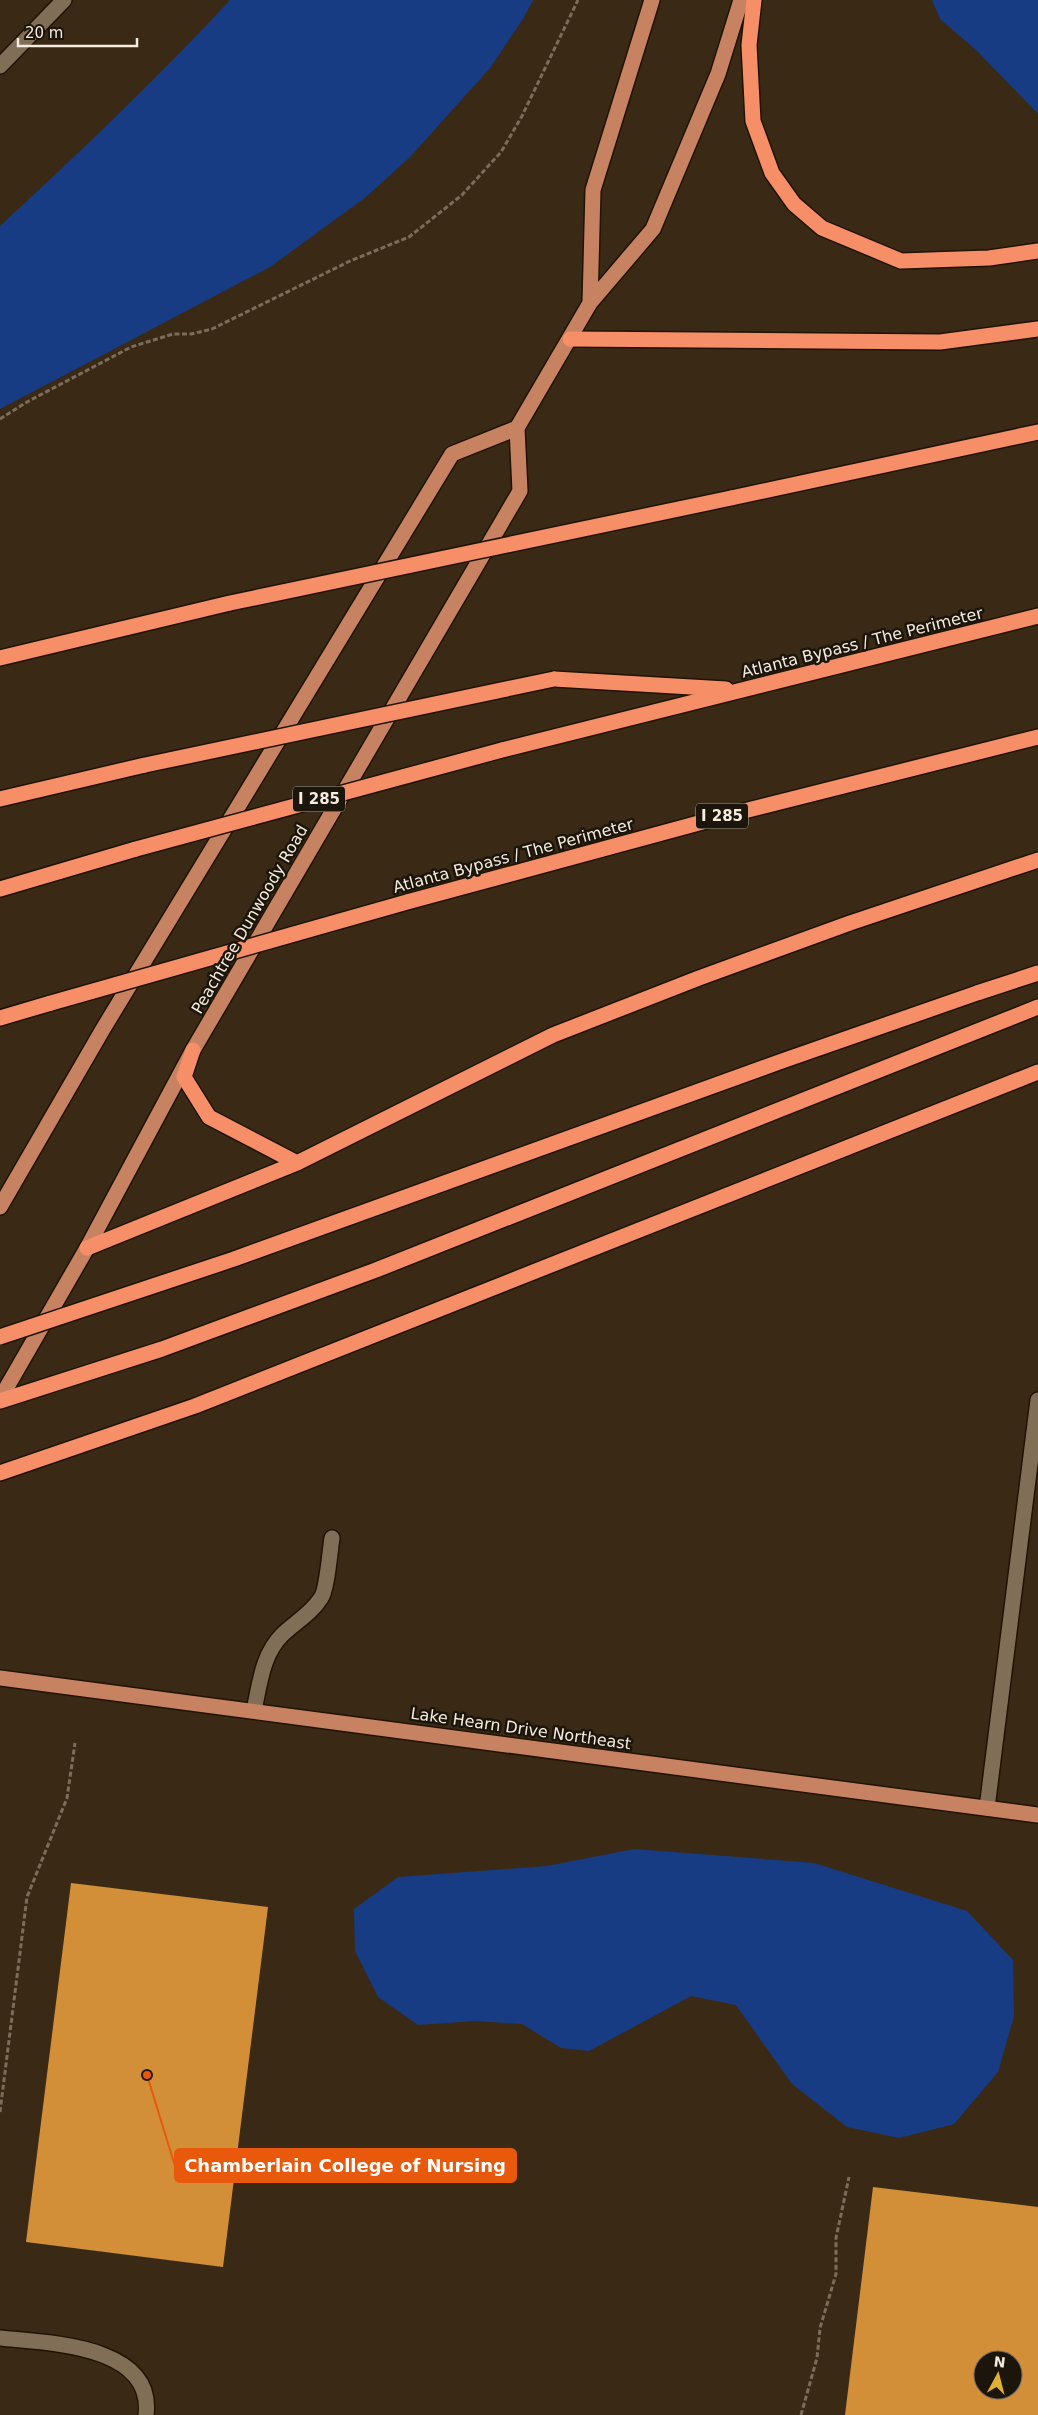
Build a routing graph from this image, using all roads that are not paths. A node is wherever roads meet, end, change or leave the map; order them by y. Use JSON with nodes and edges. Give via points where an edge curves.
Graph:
{"nodes":[{"id":1,"x":64,"y":0,"type":"edge"},
{"id":2,"x":652,"y":0,"type":"edge"},
{"id":3,"x":741,"y":0,"type":"edge"},
{"id":4,"x":754,"y":0,"type":"edge"},
{"id":5,"x":0,"y":66,"type":"edge"},
{"id":6,"x":1038,"y":250,"type":"edge"},
{"id":7,"x":590,"y":303,"type":"junction"},
{"id":8,"x":1038,"y":329,"type":"edge"},
{"id":9,"x":570,"y":339,"type":"junction"},
{"id":10,"x":518,"y":428,"type":"junction"},
{"id":11,"x":1038,"y":432,"type":"edge"},
{"id":12,"x":1038,"y":616,"type":"edge"},
{"id":13,"x":0,"y":658,"type":"edge"},
{"id":14,"x":742,"y":690,"type":"junction"},
{"id":15,"x":1038,"y":737,"type":"edge"},
{"id":16,"x":0,"y":799,"type":"edge"},
{"id":17,"x":1038,"y":860,"type":"edge"},
{"id":18,"x":0,"y":889,"type":"edge"},
{"id":19,"x":1038,"y":973,"type":"edge"},
{"id":20,"x":1038,"y":1007,"type":"edge"},
{"id":21,"x":0,"y":1018,"type":"edge"},
{"id":22,"x":193,"y":1050,"type":"junction"},
{"id":23,"x":1038,"y":1072,"type":"edge"},
{"id":24,"x":297,"y":1163,"type":"junction"},
{"id":25,"x":0,"y":1207,"type":"edge"},
{"id":26,"x":87,"y":1248,"type":"junction"},
{"id":27,"x":0,"y":1337,"type":"edge"},
{"id":28,"x":0,"y":1400,"type":"edge"},
{"id":29,"x":1038,"y":1400,"type":"edge"},
{"id":30,"x":0,"y":1473,"type":"edge"},
{"id":31,"x":332,"y":1538,"type":"dead end"},
{"id":32,"x":0,"y":1678,"type":"edge"},
{"id":33,"x":254,"y":1710,"type":"junction"},
{"id":34,"x":987,"y":1808,"type":"junction"},
{"id":35,"x":1038,"y":1815,"type":"edge"},
{"id":36,"x":0,"y":2338,"type":"edge"},
{"id":37,"x":146,"y":2415,"type":"edge"}],
"edges":[{"from":1,"to":5,"type":"street"},
{"from":2,"to":7,"type":"main road","via":[[593,190]]},
{"from":3,"to":7,"type":"main road","via":[[718,74],[653,229]]},
{"from":4,"to":6,"type":"highway","via":[[750,45],[754,121],[772,174],[794,204],[822,228],[901,261],[989,258]]},
{"from":7,"to":9,"type":"main road"},
{"from":8,"to":9,"type":"highway","via":[[940,342]]},
{"from":9,"to":10,"type":"main road"},
{"from":10,"to":22,"type":"main road","name":"Peachtree Dunwoody Road","via":[[520,491]]},
{"from":10,"to":25,"type":"main road","via":[[452,454],[103,1029]]},
{"from":11,"to":13,"type":"highway","bridge":true,"via":[[230,603]]},
{"from":12,"to":14,"type":"highway","name":"Atlanta Bypass / The Perimeter","number":"I 285"},
{"from":14,"to":16,"type":"highway","bridge":true,"via":[[554,679],[145,765]]},
{"from":14,"to":18,"type":"highway","name":"Atlanta Bypass / The Perimeter","number":"I 285","bridge":true,"via":[[502,750]]},
{"from":15,"to":21,"type":"highway","name":"Atlanta Bypass / The Perimeter","number":"I 285","bridge":true,"via":[[722,816]]},
{"from":17,"to":24,"type":"highway","via":[[850,923],[553,1036]]},
{"from":19,"to":27,"type":"highway","bridge":true,"via":[[782,1061],[234,1259]]},
{"from":20,"to":28,"type":"highway","via":[[376,1270],[162,1349]]},
{"from":22,"to":24,"type":"highway","via":[[184,1076],[209,1117]]},
{"from":22,"to":26,"type":"main road","name":"Peachtree Dunwoody Road"},
{"from":23,"to":30,"type":"highway","via":[[195,1406]]},
{"from":24,"to":26,"type":"highway"},
{"from":26,"to":28,"type":"main road","name":"Peachtree Dunwoody Road"},
{"from":29,"to":34,"type":"street"},
{"from":31,"to":33,"type":"street","via":[[322,1597],[272,1648],[264,1664]]},
{"from":32,"to":33,"type":"main road","name":"Lake Hearn Drive Northeast"},
{"from":33,"to":34,"type":"main road","name":"Lake Hearn Drive Northeast"},
{"from":34,"to":35,"type":"main road","name":"Lake Hearn Drive Northeast"},
{"from":36,"to":37,"type":"street","via":[[87,2348],[122,2364],[144,2388]]}]}
